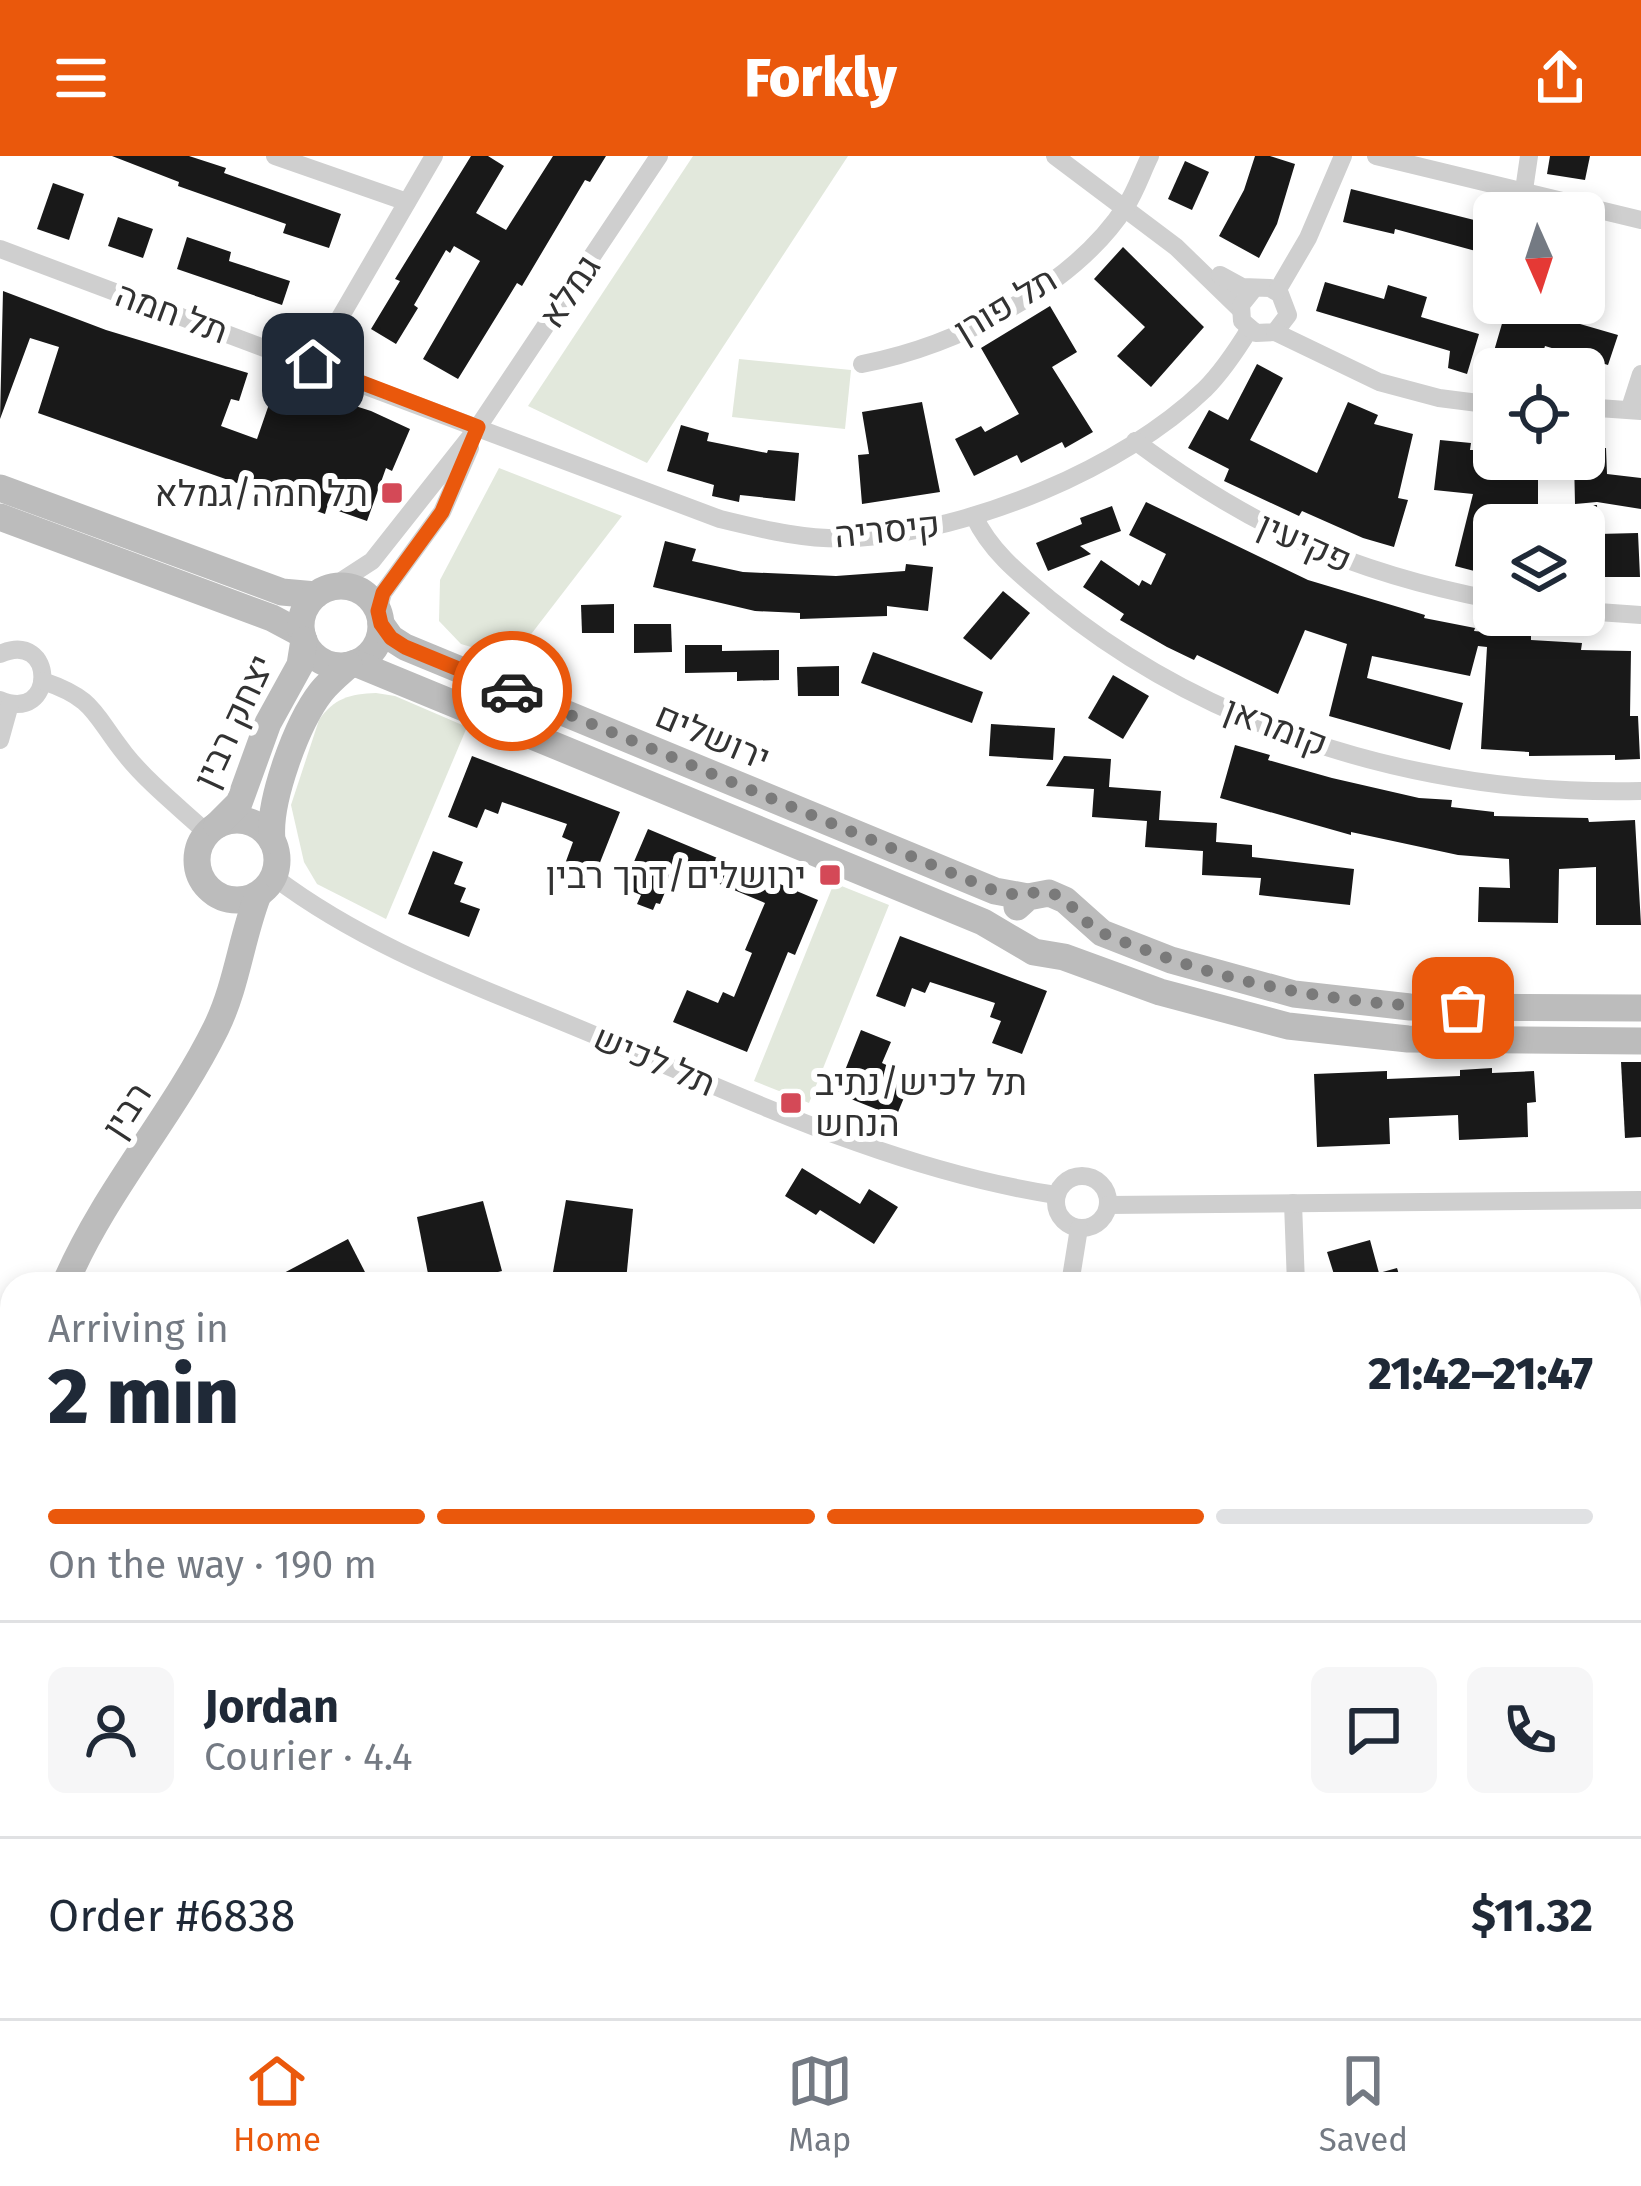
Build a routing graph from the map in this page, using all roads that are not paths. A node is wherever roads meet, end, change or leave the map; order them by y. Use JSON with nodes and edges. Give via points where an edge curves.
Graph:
{"nodes":[{"id":1,"x":275,"y":156,"type":"edge"},
{"id":2,"x":434,"y":156,"type":"edge"},
{"id":3,"x":659,"y":156,"type":"edge"},
{"id":4,"x":1054,"y":156,"type":"edge"},
{"id":5,"x":1150,"y":156,"type":"edge"},
{"id":6,"x":1343,"y":156,"type":"edge"},
{"id":7,"x":1376,"y":156,"type":"edge"},
{"id":8,"x":1529,"y":156,"type":"edge"},
{"id":9,"x":1524,"y":190,"type":"junction"},
{"id":10,"x":407,"y":202,"type":"junction"},
{"id":11,"x":1125,"y":207,"type":"junction"},
{"id":12,"x":1641,"y":220,"type":"edge"},
{"id":13,"x":1175,"y":247,"type":"junction"},
{"id":14,"x":0,"y":250,"type":"edge"},
{"id":15,"x":1253,"y":290,"type":"junction"},
{"id":16,"x":1277,"y":291,"type":"junction"},
{"id":17,"x":1240,"y":309,"type":"junction"},
{"id":18,"x":1281,"y":325,"type":"junction"},
{"id":19,"x":1249,"y":330,"type":"junction"},
{"id":20,"x":313,"y":364,"type":"junction"},
{"id":21,"x":862,"y":364,"type":"dead end"},
{"id":22,"x":1641,"y":374,"type":"edge"},
{"id":23,"x":1473,"y":402,"type":"edge"},
{"id":24,"x":1605,"y":408,"type":"edge"},
{"id":25,"x":1636,"y":410,"type":"edge"},
{"id":26,"x":478,"y":427,"type":"junction"},
{"id":27,"x":1135,"y":441,"type":"junction"},
{"id":28,"x":0,"y":488,"type":"edge"},
{"id":29,"x":974,"y":516,"type":"junction"},
{"id":30,"x":0,"y":517,"type":"edge"},
{"id":31,"x":324,"y":591,"type":"junction"},
{"id":32,"x":1473,"y":595,"type":"edge"},
{"id":33,"x":1605,"y":612,"type":"edge"},
{"id":34,"x":1641,"y":615,"type":"edge"},
{"id":35,"x":380,"y":618,"type":"junction"},
{"id":36,"x":303,"y":637,"type":"junction"},
{"id":37,"x":0,"y":654,"type":"edge"},
{"id":38,"x":352,"y":664,"type":"junction"},
{"id":39,"x":43,"y":681,"type":"junction"},
{"id":40,"x":5,"y":702,"type":"edge"},
{"id":41,"x":0,"y":740,"type":"edge"},
{"id":42,"x":1641,"y":791,"type":"edge"},
{"id":43,"x":212,"y":829,"type":"junction"},
{"id":44,"x":272,"y":840,"type":"junction"},
{"id":45,"x":266,"y":886,"type":"junction"},
{"id":46,"x":220,"y":897,"type":"junction"},
{"id":47,"x":1028,"y":897,"type":"junction"},
{"id":48,"x":1072,"y":909,"type":"junction"},
{"id":49,"x":1018,"y":940,"type":"junction"},
{"id":50,"x":1045,"y":954,"type":"junction"},
{"id":51,"x":238,"y":970,"type":"junction"},
{"id":52,"x":1641,"y":1008,"type":"edge"},
{"id":53,"x":1641,"y":1041,"type":"edge"},
{"id":54,"x":1056,"y":1195,"type":"junction"},
{"id":55,"x":1641,"y":1201,"type":"edge"},
{"id":56,"x":1293,"y":1203,"type":"junction"},
{"id":57,"x":1108,"y":1205,"type":"junction"},
{"id":58,"x":1079,"y":1228,"type":"junction"},
{"id":59,"x":71,"y":1272,"type":"edge"},
{"id":60,"x":1072,"y":1272,"type":"edge"},
{"id":61,"x":1296,"y":1272,"type":"edge"}],
"edges":[{"from":1,"to":10,"type":"street"},
{"from":2,"to":10,"type":"street"},
{"from":3,"to":26,"type":"street","name":"גמלא"},
{"from":4,"to":11,"type":"street"},
{"from":5,"to":11,"type":"street","name":"תל פורן"},
{"from":6,"to":16,"type":"street"},
{"from":7,"to":9,"type":"street"},
{"from":8,"to":9,"type":"street"},
{"from":9,"to":12,"type":"street"},
{"from":10,"to":20,"type":"street"},
{"from":11,"to":13,"type":"street"},
{"from":11,"to":21,"type":"street","name":"תל פורן","via":[[1064,270],[1007,310],[947,340]]},
{"from":13,"to":15,"type":"street"},
{"from":13,"to":17,"type":"street"},
{"from":14,"to":20,"type":"street","name":"תל חמה"},
{"from":15,"to":16,"type":"street"},
{"from":15,"to":17,"type":"street"},
{"from":16,"to":18,"type":"street","via":[[1287,304]]},
{"from":17,"to":19,"type":"street"},
{"from":18,"to":19,"type":"street","via":[[1263,335]]},
{"from":18,"to":23,"type":"street","via":[[1330,358],[1409,391]]},
{"from":19,"to":27,"type":"street","name":"קיסריה","via":[[1208,386]]},
{"from":20,"to":26,"type":"street","name":"תל חמה"},
{"from":22,"to":25,"type":"street"},
{"from":24,"to":25,"type":"street"},
{"from":26,"to":29,"type":"street","name":"קיסריה","via":[[720,519],[787,535],[853,539]]},
{"from":26,"to":31,"type":"street","name":"גמלא","via":[[372,561]]},
{"from":26,"to":35,"type":"street","name":"גמלא","via":[[442,512],[383,593]]},
{"from":27,"to":29,"type":"street","name":"קיסריה","via":[[1059,484]]},
{"from":27,"to":32,"type":"street","name":"פקיעין","via":[[1197,487],[1305,546]]},
{"from":28,"to":31,"type":"main road","via":[[282,592]]},
{"from":29,"to":42,"type":"street","name":"קומראן","via":[[1004,559],[1066,613],[1238,715],[1414,771]]},
{"from":30,"to":36,"type":"main road","via":[[272,618]]},
{"from":31,"to":35,"type":"main road","via":[[363,592]]},
{"from":31,"to":36,"type":"main road","via":[[303,615]]},
{"from":33,"to":34,"type":"street"},
{"from":35,"to":38,"type":"main road","via":[[377,642]]},
{"from":35,"to":47,"type":"main road","name":"ירושלים","via":[[405,647],[976,883]]},
{"from":36,"to":38,"type":"main road","via":[[325,662]]},
{"from":36,"to":43,"type":"main road","name":"יצחק רבין","via":[[300,664],[238,803]]},
{"from":37,"to":39,"type":"street","via":[[33,655]]},
{"from":38,"to":44,"type":"main road","name":"יצחק רבין","via":[[321,692],[298,735]]},
{"from":38,"to":49,"type":"main road","name":"ירושלים"},
{"from":39,"to":40,"type":"street","via":[[35,697]]},
{"from":39,"to":43,"type":"street","via":[[76,692],[125,754]]},
{"from":40,"to":41,"type":"street"},
{"from":43,"to":44,"type":"main road","via":[[248,821]]},
{"from":43,"to":46,"type":"main road","via":[[198,869]]},
{"from":44,"to":45,"type":"main road","via":[[278,858]]},
{"from":45,"to":46,"type":"main road","via":[[239,900]]},
{"from":45,"to":51,"type":"main road"},
{"from":45,"to":54,"type":"street","name":"תל לכיש","via":[[387,947],[793,1118],[945,1172]]},
{"from":46,"to":51,"type":"main road"},
{"from":47,"to":48,"type":"main road","via":[[1049,892]]},
{"from":47,"to":49,"type":"main road","via":[[1013,920]]},
{"from":48,"to":50,"type":"main road","via":[[1071,938]]},
{"from":48,"to":52,"type":"main road","via":[[1102,933],[1171,960],[1294,994],[1410,1007]]},
{"from":49,"to":50,"type":"main road"},
{"from":50,"to":53,"type":"main road","via":[[1288,1026],[1408,1040]]},
{"from":51,"to":59,"type":"main road","name":"רבין","via":[[215,1030]]},
{"from":54,"to":57,"type":"street","via":[[1068,1179],[1084,1176],[1102,1185]]},
{"from":54,"to":58,"type":"street","via":[[1059,1215]]},
{"from":55,"to":56,"type":"street"},
{"from":56,"to":57,"type":"street"},
{"from":56,"to":61,"type":"street"},
{"from":57,"to":58,"type":"street","via":[[1099,1222]]},
{"from":58,"to":60,"type":"street"}]}
